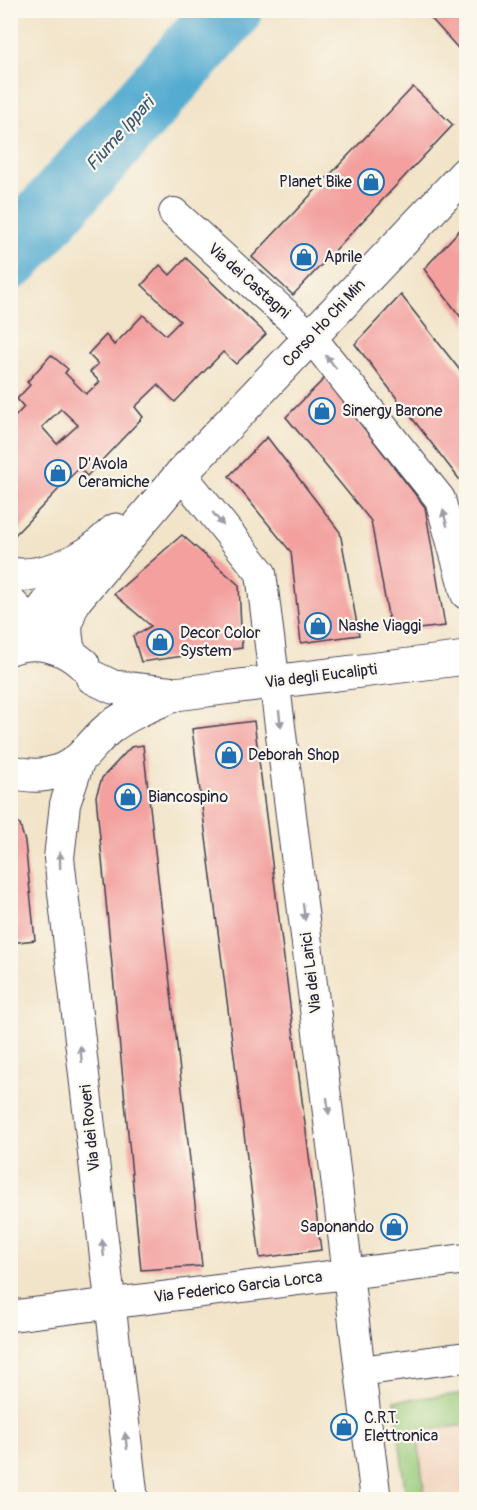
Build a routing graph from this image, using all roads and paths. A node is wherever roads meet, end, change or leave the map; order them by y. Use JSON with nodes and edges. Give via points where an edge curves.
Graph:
{"nodes":[{"id":1,"x":463,"y":184,"type":"edge"},
{"id":2,"x":174,"y":213,"type":"dead end"},
{"id":3,"x":311,"y":337,"type":"junction"},
{"id":4,"x":181,"y":474,"type":"junction"},
{"id":5,"x":87,"y":554,"type":"junction"},
{"id":6,"x":10,"y":574,"type":"edge"},
{"id":7,"x":466,"y":594,"type":"edge"},
{"id":8,"x":31,"y":637,"type":"edge"},
{"id":9,"x":466,"y":658,"type":"edge"},
{"id":10,"x":92,"y":677,"type":"junction"},
{"id":11,"x":276,"y":682,"type":"junction"},
{"id":12,"x":175,"y":694,"type":"junction"},
{"id":13,"x":85,"y":751,"type":"junction"},
{"id":14,"x":10,"y":771,"type":"edge"},
{"id":15,"x":466,"y":1259,"type":"edge"},
{"id":16,"x":348,"y":1274,"type":"junction"},
{"id":17,"x":110,"y":1303,"type":"junction"},
{"id":18,"x":10,"y":1316,"type":"edge"},
{"id":19,"x":466,"y":1357,"type":"edge"},
{"id":20,"x":360,"y":1371,"type":"junction"},
{"id":21,"x":133,"y":1500,"type":"edge"},
{"id":22,"x":376,"y":1500,"type":"edge"}],
"edges":[{"from":1,"to":3,"type":"main road","name":"Corso Ho Chi Min"},
{"from":2,"to":3,"type":"street","name":"Via dei Castagni"},
{"from":3,"to":4,"type":"main road","name":"Corso Ho Chi Min"},
{"from":7,"to":3,"type":"street","name":"Via dei Castagni","one_way":true,"via":[[440,499]]},
{"from":4,"to":5,"type":"main road"},
{"from":4,"to":8,"type":"main road","via":[[75,600],[64,631]]},
{"from":4,"to":11,"type":"street","name":"Via dei Larici","one_way":true,"via":[[261,573]]},
{"from":5,"to":6,"type":"main road","via":[[53,570]]},
{"from":5,"to":8,"type":"main road"},
{"from":8,"to":10,"type":"main road","via":[[82,663]]},
{"from":9,"to":11,"type":"main road","name":"Via degli Eucalipti"},
{"from":10,"to":12,"type":"main road","via":[[113,687]]},
{"from":10,"to":13,"type":"main road","via":[[101,711],[98,728]]},
{"from":11,"to":12,"type":"main road","name":"Via degli Eucalipti"},
{"from":11,"to":16,"type":"street","name":"Via dei Larici","one_way":true},
{"from":12,"to":13,"type":"main road","via":[[111,726]]},
{"from":13,"to":14,"type":"main road","via":[[65,768],[48,774],[30,776]]},
{"from":17,"to":13,"type":"street","name":"Via dei Roveri","one_way":true,"via":[[59,858],[65,804]]},
{"from":15,"to":16,"type":"street","name":"Via Federico Garcia Lorca"},
{"from":16,"to":17,"type":"street","name":"Via Federico Garcia Lorca"},
{"from":16,"to":20,"type":"street","name":"Via dei Larici"},
{"from":17,"to":18,"type":"street","name":"Via Federico Garcia Lorca"},
{"from":21,"to":17,"type":"street","name":"Via dei Roveri","one_way":true},
{"from":19,"to":20,"type":"street"},
{"from":20,"to":22,"type":"street","name":"Via dei Larici"}]}
